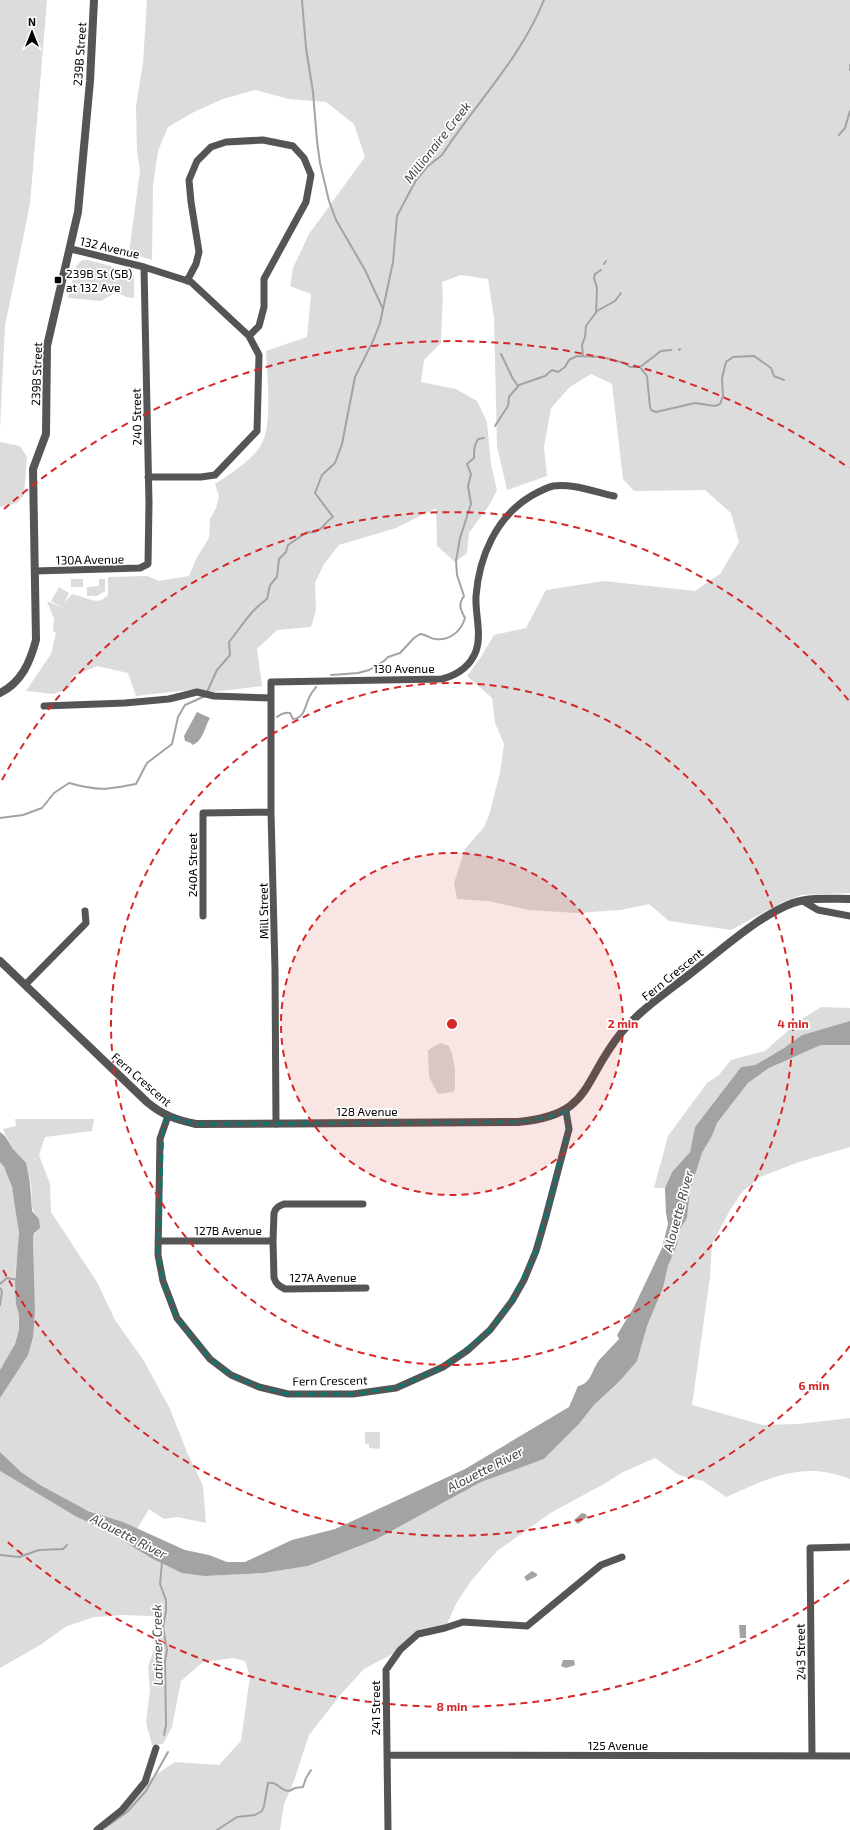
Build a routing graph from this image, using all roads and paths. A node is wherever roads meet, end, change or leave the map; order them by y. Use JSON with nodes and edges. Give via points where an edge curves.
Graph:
{"nodes":[{"id":1,"x":94,"y":0,"type":"edge"},
{"id":2,"x":71,"y":249,"type":"junction"},
{"id":3,"x":144,"y":267,"type":"junction"},
{"id":4,"x":187,"y":281,"type":"junction"},
{"id":5,"x":249,"y":336,"type":"junction"},
{"id":6,"x":148,"y":478,"type":"junction"},
{"id":7,"x":614,"y":496,"type":"dead end"},
{"id":8,"x":146,"y":566,"type":"joint"},
{"id":9,"x":35,"y":571,"type":"junction"},
{"id":10,"x":0,"y":693,"type":"edge"},
{"id":11,"x":271,"y":698,"type":"junction"},
{"id":12,"x":44,"y":706,"type":"dead end"},
{"id":13,"x":271,"y":812,"type":"junction"},
{"id":14,"x":850,"y":899,"type":"edge"},
{"id":15,"x":803,"y":901,"type":"junction"},
{"id":16,"x":85,"y":911,"type":"dead end"},
{"id":17,"x":203,"y":916,"type":"dead end"},
{"id":18,"x":850,"y":916,"type":"edge"},
{"id":19,"x":0,"y":961,"type":"edge"},
{"id":20,"x":26,"y":986,"type":"junction"},
{"id":21,"x":566,"y":1111,"type":"junction"},
{"id":22,"x":168,"y":1116,"type":"junction"},
{"id":23,"x":276,"y":1124,"type":"junction"},
{"id":24,"x":363,"y":1204,"type":"dead end"},
{"id":25,"x":158,"y":1241,"type":"junction"},
{"id":26,"x":273,"y":1241,"type":"junction"},
{"id":27,"x":366,"y":1288,"type":"dead end"},
{"id":28,"x":850,"y":1547,"type":"edge"},
{"id":29,"x":622,"y":1557,"type":"dead end"},
{"id":30,"x":156,"y":1748,"type":"dead end"},
{"id":31,"x":387,"y":1755,"type":"junction"},
{"id":32,"x":812,"y":1756,"type":"junction"},
{"id":33,"x":850,"y":1756,"type":"edge"},
{"id":34,"x":97,"y":1830,"type":"edge"},
{"id":35,"x":388,"y":1830,"type":"edge"}],
"edges":[{"from":1,"to":2,"type":"street","name":"239B Street","via":[[90,81],[78,212]]},
{"from":2,"to":3,"type":"street","name":"132 Avenue"},
{"from":2,"to":9,"type":"street","name":"239B Street","via":[[47,346],[46,434],[33,469]]},
{"from":3,"to":4,"type":"street","name":"132 Avenue"},
{"from":3,"to":6,"type":"street","name":"240 Street"},
{"from":4,"to":5,"type":"street","name":"132 Avenue"},
{"from":4,"to":5,"type":"street","via":[[199,252],[189,180],[197,161],[211,147],[226,142],[263,140],[293,146],[304,158],[311,175],[306,202],[264,279],[264,307],[259,326]]},
{"from":5,"to":6,"type":"street","name":"132 Avenue","via":[[259,355],[257,431],[215,475]]},
{"from":6,"to":8,"type":"street","name":"240 Street","via":[[149,556]]},
{"from":7,"to":11,"type":"street","name":"130 Avenue","via":[[572,487],[553,486],[540,490],[508,514],[486,551],[476,596],[478,645],[468,664],[458,673],[442,679],[272,682]]},
{"from":8,"to":9,"type":"street","name":"130A Avenue"},
{"from":9,"to":10,"type":"street","name":"239B Street","via":[[36,640],[30,660],[21,676],[9,689]]},
{"from":11,"to":12,"type":"street","via":[[193,693],[169,699],[132,703]]},
{"from":11,"to":13,"type":"street","name":"Mill Street"},
{"from":13,"to":17,"type":"street","name":"240A Street","via":[[203,813]]},
{"from":13,"to":23,"type":"street","name":"Mill Street"},
{"from":14,"to":15,"type":"street","name":"Fern Crescent"},
{"from":15,"to":18,"type":"street","via":[[818,910]]},
{"from":15,"to":21,"type":"street","name":"Fern Crescent","via":[[782,908],[740,935],[652,1004],[621,1032],[581,1097]]},
{"from":16,"to":20,"type":"street","via":[[86,923]]},
{"from":19,"to":20,"type":"street","name":"Fern Crescent"},
{"from":20,"to":22,"type":"street","name":"Fern Crescent","via":[[147,1102]]},
{"from":21,"to":23,"type":"street","name":"128 Avenue","via":[[550,1117],[518,1122]]},
{"from":21,"to":25,"type":"street","name":"Fern Crescent","via":[[569,1129],[545,1220],[536,1251],[512,1301],[490,1330],[468,1350],[444,1367],[396,1388],[353,1394],[288,1394],[259,1387],[231,1375],[210,1359],[177,1318],[163,1281]]},
{"from":22,"to":23,"type":"street","name":"128 Avenue","via":[[196,1124]]},
{"from":22,"to":25,"type":"street","name":"Fern Crescent","via":[[160,1138]]},
{"from":24,"to":26,"type":"street","name":"127B Avenue","via":[[279,1206],[275,1208],[274,1213]]},
{"from":25,"to":26,"type":"street","name":"127B Avenue"},
{"from":26,"to":27,"type":"street","name":"127A Avenue","via":[[274,1278],[279,1286],[285,1289]]},
{"from":28,"to":32,"type":"street","name":"243 Street","via":[[810,1548]]},
{"from":29,"to":31,"type":"street","name":"241 Street","via":[[601,1565],[527,1626],[463,1622],[418,1634],[400,1650],[386,1670]]},
{"from":30,"to":34,"type":"street","via":[[145,1782],[122,1810]]},
{"from":31,"to":32,"type":"street","name":"125 Avenue"},
{"from":31,"to":35,"type":"street","name":"241 Street"},
{"from":32,"to":33,"type":"street","name":"125 Avenue"}]}
